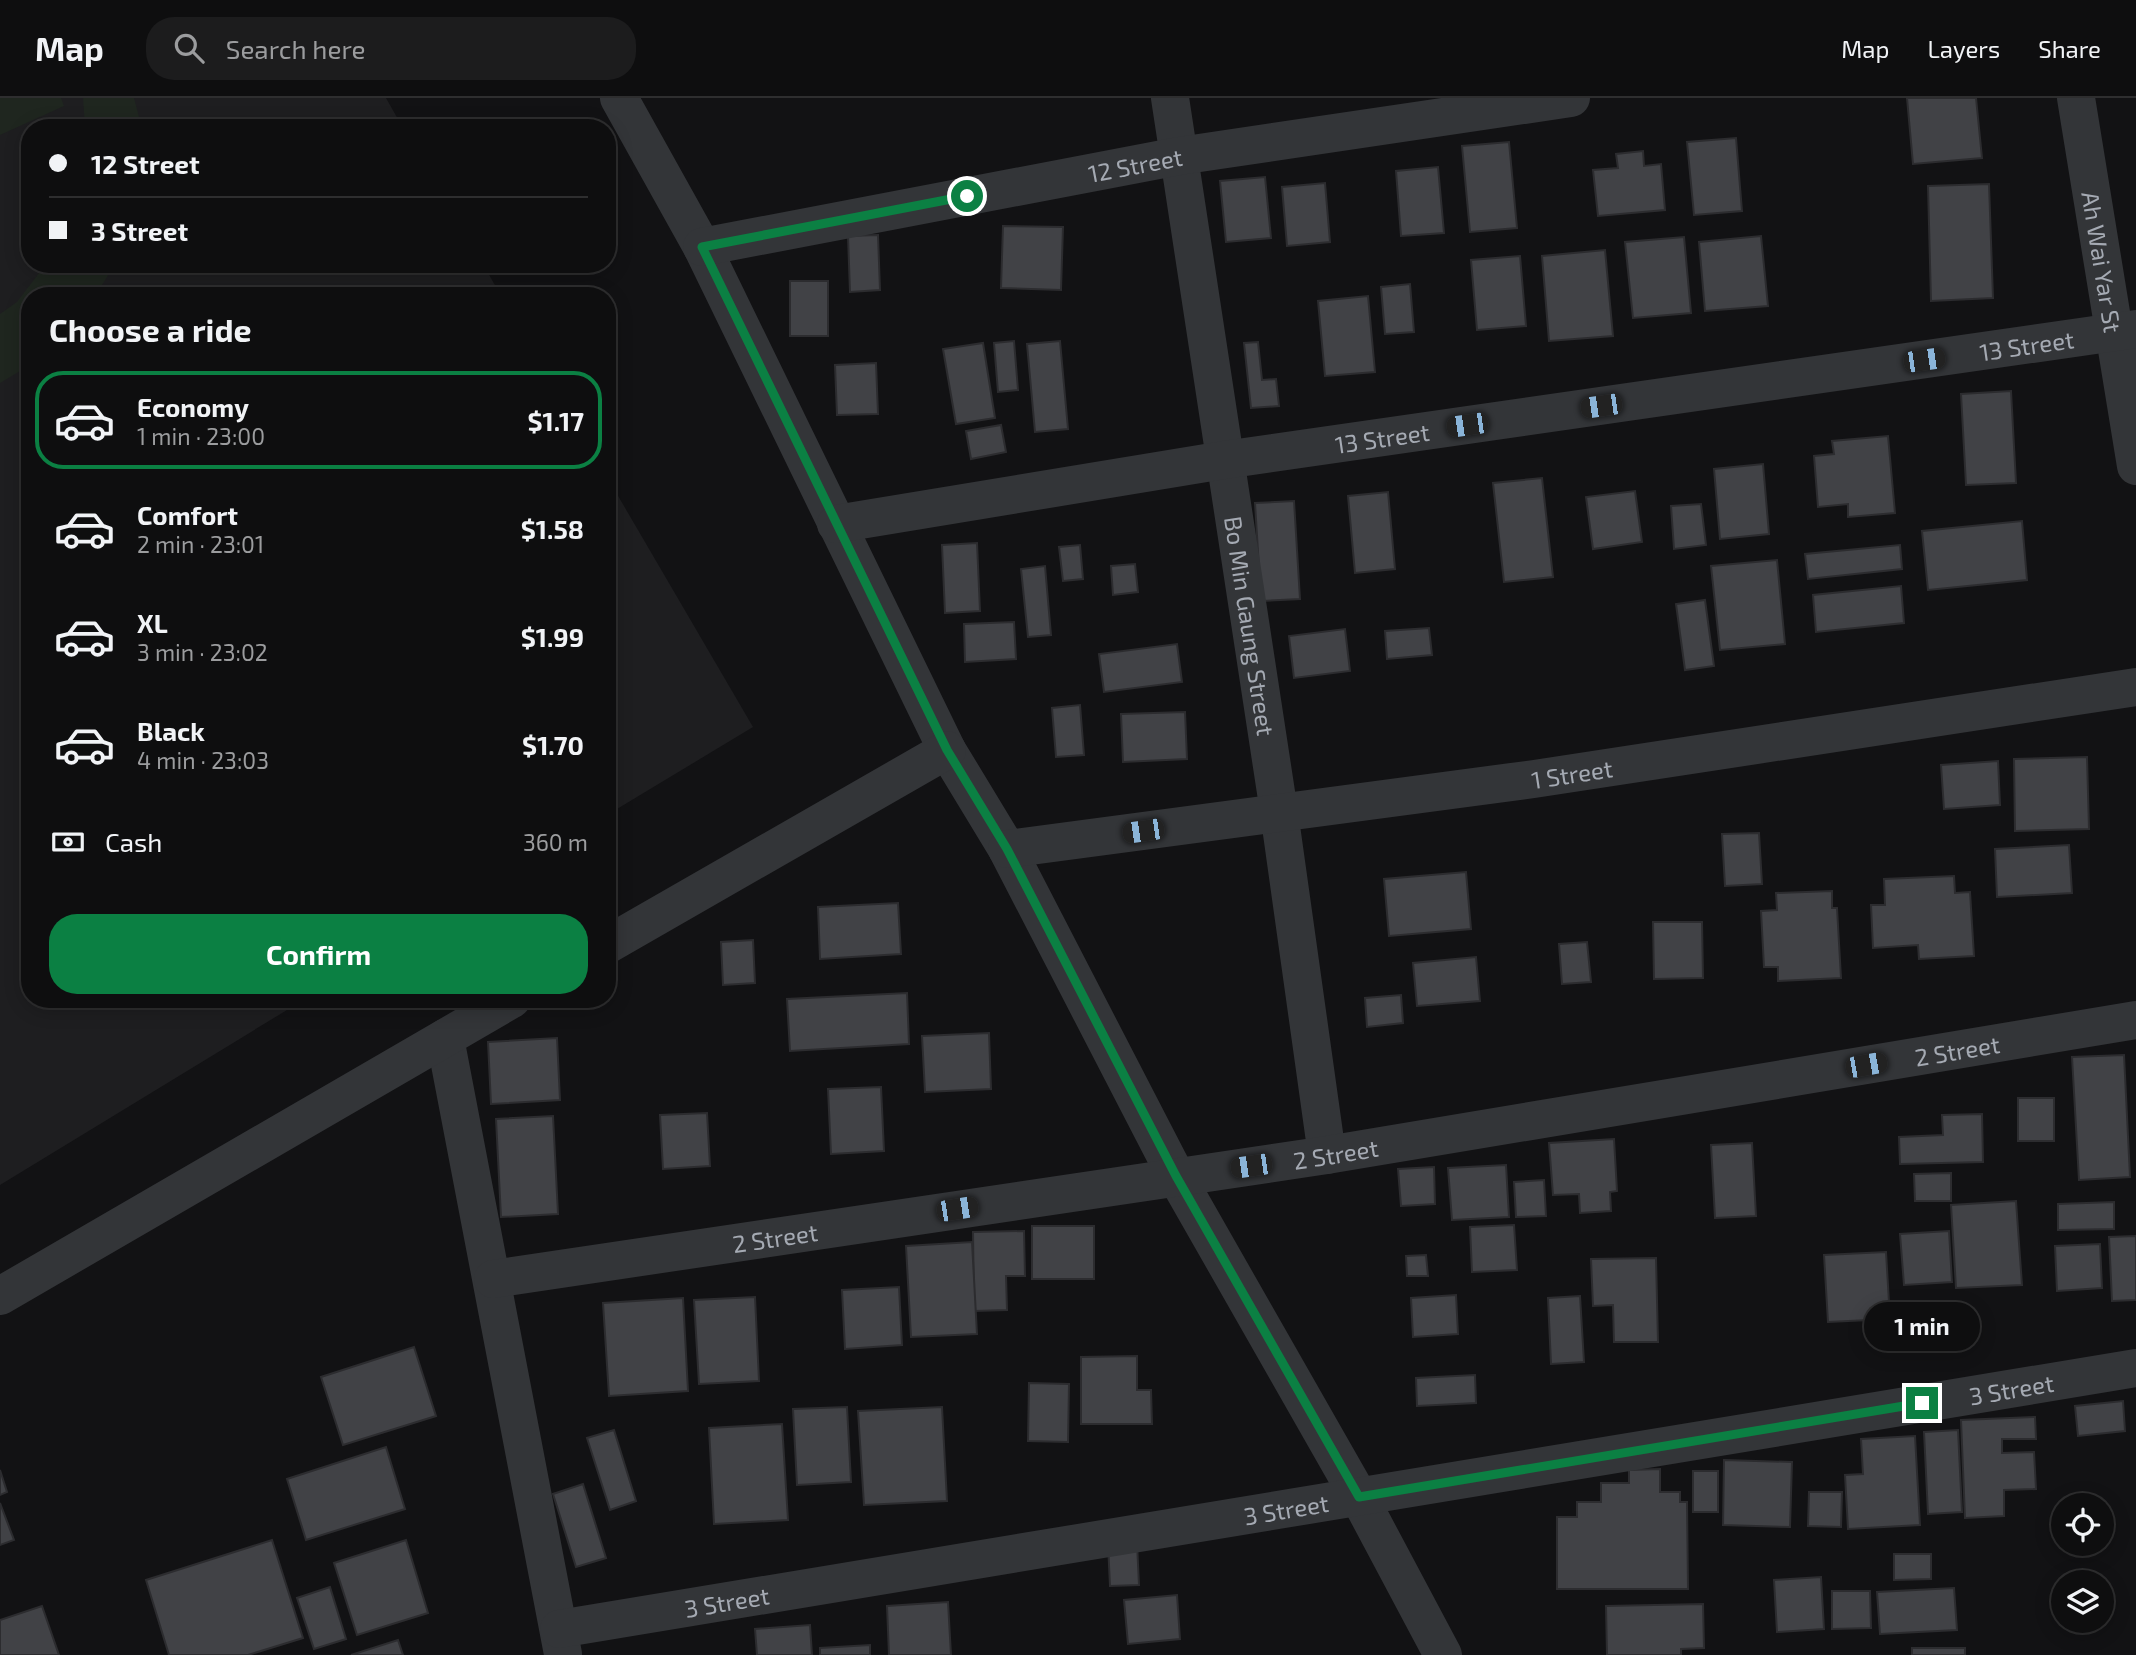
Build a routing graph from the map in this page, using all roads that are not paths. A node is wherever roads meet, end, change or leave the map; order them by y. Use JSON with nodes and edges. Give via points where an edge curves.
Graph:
{"nodes":[{"id":1,"x":619,"y":98,"type":"edge"},
{"id":2,"x":1170,"y":98,"type":"edge"},
{"id":3,"x":1571,"y":98,"type":"edge"},
{"id":4,"x":2076,"y":98,"type":"edge"},
{"id":5,"x":1179,"y":156,"type":"junction"},
{"id":6,"x":702,"y":247,"type":"junction"},
{"id":7,"x":2124,"y":331,"type":"edge"},
{"id":8,"x":1224,"y":460,"type":"junction"},
{"id":9,"x":2136,"y":467,"type":"edge"},
{"id":10,"x":836,"y":523,"type":"junction"},
{"id":11,"x":2136,"y":687,"type":"edge"},
{"id":12,"x":947,"y":750,"type":"junction"},
{"id":13,"x":1279,"y":812,"type":"junction"},
{"id":14,"x":1007,"y":849,"type":"junction"},
{"id":15,"x":616,"y":940,"type":"edge"},
{"id":16,"x":497,"y":1008,"type":"edge"},
{"id":17,"x":2136,"y":1020,"type":"edge"},
{"id":18,"x":445,"y":1038,"type":"junction"},
{"id":19,"x":1327,"y":1155,"type":"junction"},
{"id":20,"x":1176,"y":1176,"type":"junction"},
{"id":21,"x":493,"y":1279,"type":"junction"},
{"id":22,"x":0,"y":1296,"type":"edge"},
{"id":23,"x":2136,"y":1368,"type":"edge"},
{"id":24,"x":1359,"y":1497,"type":"junction"},
{"id":25,"x":561,"y":1642,"type":"edge"},
{"id":26,"x":1443,"y":1655,"type":"edge"}],
"edges":[{"from":1,"to":6,"type":"street"},
{"from":2,"to":5,"type":"street","name":"Bo Min Gaung Street"},
{"from":3,"to":5,"type":"street","name":"12 Street"},
{"from":4,"to":7,"type":"street","name":"Ah Wai Yar St"},
{"from":5,"to":6,"type":"street","name":"12 Street"},
{"from":5,"to":8,"type":"street","name":"Bo Min Gaung Street"},
{"from":6,"to":10,"type":"street"},
{"from":7,"to":8,"type":"street","name":"13 Street"},
{"from":7,"to":9,"type":"street","name":"Ah Wai Yar St"},
{"from":8,"to":10,"type":"street","name":"13 Street"},
{"from":8,"to":13,"type":"street","name":"Bo Min Gaung Street"},
{"from":10,"to":12,"type":"street"},
{"from":11,"to":13,"type":"street","name":"1 Street","via":[[1534,779]]},
{"from":12,"to":14,"type":"street"},
{"from":12,"to":15,"type":"street"},
{"from":13,"to":14,"type":"street","name":"1 Street"},
{"from":13,"to":19,"type":"street","name":"Bo Min Gaung Street"},
{"from":14,"to":20,"type":"street"},
{"from":16,"to":18,"type":"street"},
{"from":17,"to":19,"type":"street","name":"2 Street"},
{"from":18,"to":21,"type":"street"},
{"from":18,"to":22,"type":"street"},
{"from":19,"to":20,"type":"street","name":"2 Street"},
{"from":20,"to":21,"type":"street","name":"2 Street"},
{"from":20,"to":24,"type":"street"},
{"from":21,"to":25,"type":"street"},
{"from":23,"to":24,"type":"street","name":"3 Street"},
{"from":24,"to":25,"type":"street","name":"3 Street"},
{"from":24,"to":26,"type":"street"}]}
